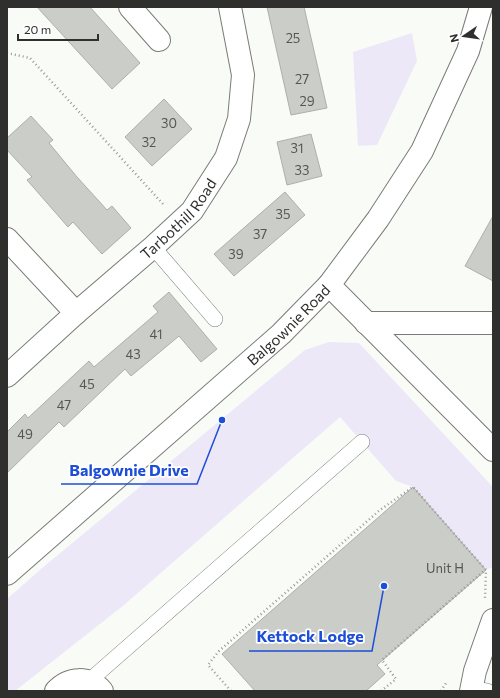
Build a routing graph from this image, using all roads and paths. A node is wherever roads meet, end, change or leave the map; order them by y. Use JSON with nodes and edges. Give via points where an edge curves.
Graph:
{"nodes":[{"id":1,"x":130,"y":7,"type":"edge"},
{"id":2,"x":230,"y":7,"type":"edge"},
{"id":3,"x":481,"y":7,"type":"edge"},
{"id":4,"x":160,"y":40,"type":"dead end"},
{"id":5,"x":7,"y":53,"type":"edge"},
{"id":6,"x":180,"y":222,"type":"junction"},
{"id":7,"x":7,"y":239,"type":"edge"},
{"id":8,"x":153,"y":247,"type":"junction"},
{"id":9,"x":329,"y":285,"type":"junction"},
{"id":10,"x":76,"y":314,"type":"junction"},
{"id":11,"x":215,"y":319,"type":"dead end"},
{"id":12,"x":366,"y":323,"type":"junction"},
{"id":13,"x":493,"y":323,"type":"edge"},
{"id":14,"x":7,"y":376,"type":"edge"},
{"id":15,"x":362,"y":442,"type":"dead end"},
{"id":16,"x":493,"y":450,"type":"edge"},
{"id":17,"x":486,"y":570,"type":"junction"},
{"id":18,"x":7,"y":574,"type":"edge"},
{"id":19,"x":485,"y":600,"type":"dead end"},
{"id":20,"x":493,"y":620,"type":"edge"},
{"id":21,"x":95,"y":686,"type":"edge"},
{"id":22,"x":476,"y":690,"type":"edge"},
{"id":23,"x":56,"y":691,"type":"edge"},
{"id":24,"x":231,"y":691,"type":"edge"},
{"id":25,"x":381,"y":691,"type":"edge"}],
"edges":[{"from":1,"to":4,"type":"street"},
{"from":2,"to":6,"type":"street","name":"Tarbothill Road","via":[[243,75],[240,119],[226,158],[192,210]]},
{"from":3,"to":9,"type":"street","name":"Balgownie Road","via":[[468,51],[422,151],[378,219]]},
{"from":5,"to":6,"type":"path","via":[[30,58]]},
{"from":6,"to":8,"type":"street","name":"Tarbothill Road"},
{"from":7,"to":10,"type":"street"},
{"from":8,"to":10,"type":"street","name":"Tarbothill Road"},
{"from":8,"to":11,"type":"lane"},
{"from":9,"to":12,"type":"street"},
{"from":9,"to":18,"type":"street","name":"Balgownie Road","via":[[281,334]]},
{"from":10,"to":14,"type":"street","name":"Tarbothill Road"},
{"from":12,"to":13,"type":"street"},
{"from":12,"to":16,"type":"street"},
{"from":15,"to":21,"type":"lane"},
{"from":17,"to":19,"type":"path"},
{"from":17,"to":24,"type":"path","via":[[413,487],[380,510],[219,651],[208,666]]},
{"from":17,"to":25,"type":"path","via":[[382,660],[396,679]]},
{"from":20,"to":22,"type":"street","via":[[475,672]]},
{"from":21,"to":23,"type":"street","via":[[80,680],[71,681]]}]}
